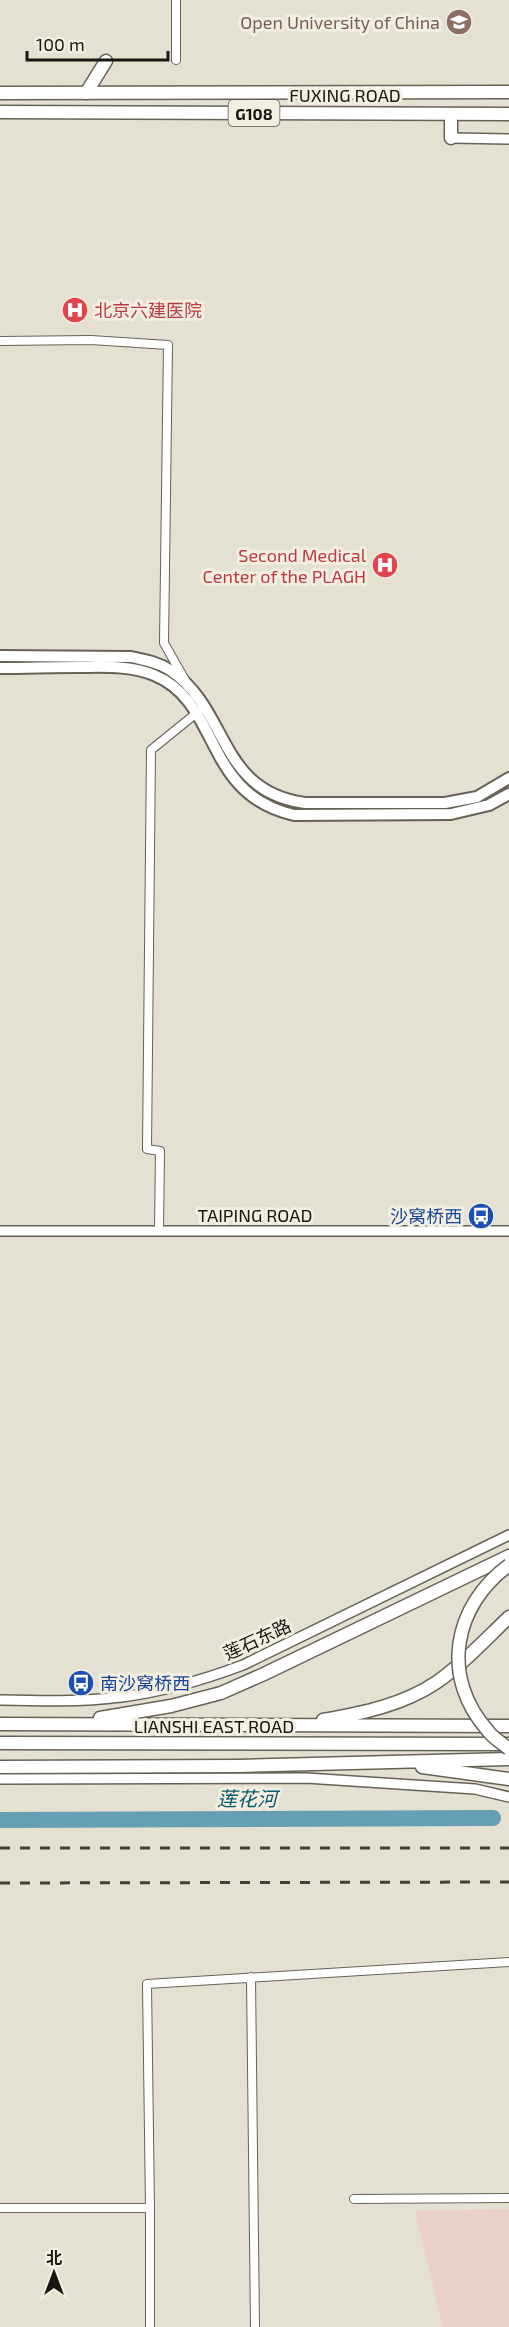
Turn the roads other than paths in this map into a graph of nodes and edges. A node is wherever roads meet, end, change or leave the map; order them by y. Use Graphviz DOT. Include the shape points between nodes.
graph roads {
  1 [pos="176,0"];
  2 [pos="176,60"];
  3 [pos="106,61"];
  4 [pos="509,92"];
  5 [pos="0,93"];
  6 [pos="86,93"];
  7 [pos="0,112"];
  8 [pos="451,114"];
  9 [pos="509,114"];
  10 [pos="451,138"];
  11 [pos="509,139"];
  12 [pos="0,341"];
  13 [pos="0,656"];
  14 [pos="0,668"];
  15 [pos="189,686"];
  16 [pos="200,710"];
  17 [pos="509,778"];
  18 [pos="509,794"];
  19 [pos="0,1231"];
  20 [pos="159,1231"];
  21 [pos="509,1231"];
  22 [pos="509,1535"];
  23 [pos="509,1556"];
  24 [pos="509,1565"];
  25 [pos="509,1617"];
  26 [pos="0,1700"];
  27 [pos="0,1724"];
  28 [pos="67,1724"];
  29 [pos="296,1725"];
  30 [pos="509,1726"];
  31 [pos="0,1743"];
  32 [pos="509,1747"];
  33 [pos="509,1759"];
  34 [pos="379,1762"];
  35 [pos="0,1767"];
  36 [pos="0,1779"];
  37 [pos="509,1779"];
  38 [pos="509,1797"];
  39 [pos="509,1962"];
  40 [pos="251,1977"];
  41 [pos="509,2198"];
  42 [pos="354,2199"];
  43 [pos="0,2208"];
  44 [pos="150,2208"];
  45 [pos="150,2327"];
  46 [pos="255,2327"];
  1 -- 2 [label="street"];
  3 -- 6 [label="main road"];
  4 -- 6 [label="main road, FUXING ROAD / G108"];
  5 -- 6 [label="main road, FUXING ROAD / G108"];
  7 -- 8 [label="main road, FUXING ROAD / G108"];
  8 -- 9 [label="main road, FUXING ROAD / G108"];
  8 -- 10 [label="main road"];
  10 -- 11 [label="street"];
  12 -- 15 [label="street" via="91,340 168,345 164,643"];
  13 -- 15 [label="main road" via="131,657 168,669"];
  14 -- 16 [label="main road" via="136,669 163,679"];
  15 -- 16 [label="main road"];
  16 -- 17 [label="main road" via="249,778 267,792 288,800 445,803 477,797"];
  16 -- 18 [label="main road" via="234,781 256,801 281,812 451,814 489,805"];
  16 -- 20 [label="street" via="151,750 147,1149 159,1151"];
  19 -- 20 [label="street, TAIPING ROAD"];
  20 -- 21 [label="street, TAIPING ROAD"];
  22 -- 26 [label="street, 莲石东路" via="211,1677 121,1697"];
  23 -- 28 [label="main road" via="221,1693"];
  24 -- 32 [label="main road, bridge" via="478,1594 464,1619 458,1660 467,1698 477,1716 488,1732"];
  25 -- 29 [label="main road" via="444,1676 406,1698 360,1713"];
  27 -- 28 [label="main road, LIANSHI EAST ROAD"];
  28 -- 29 [label="main road, LIANSHI EAST ROAD"];
  29 -- 30 [label="main road, LIANSHI EAST ROAD"];
  31 -- 32 [label="main road, LIANSHI EAST ROAD"];
  33 -- 34 [label="main road"];
  34 -- 35 [label="main road"];
  34 -- 37 [label="main road"];
  36 -- 38 [label="street" via="306,1778 475,1790"];
  39 -- 40 [label="street"];
  40 -- 44 [label="street" via="147,1984"];
  40 -- 46 [label="street"];
  41 -- 42 [label="street"];
  43 -- 44 [label="street"];
  44 -- 45 [label="street"];
}
